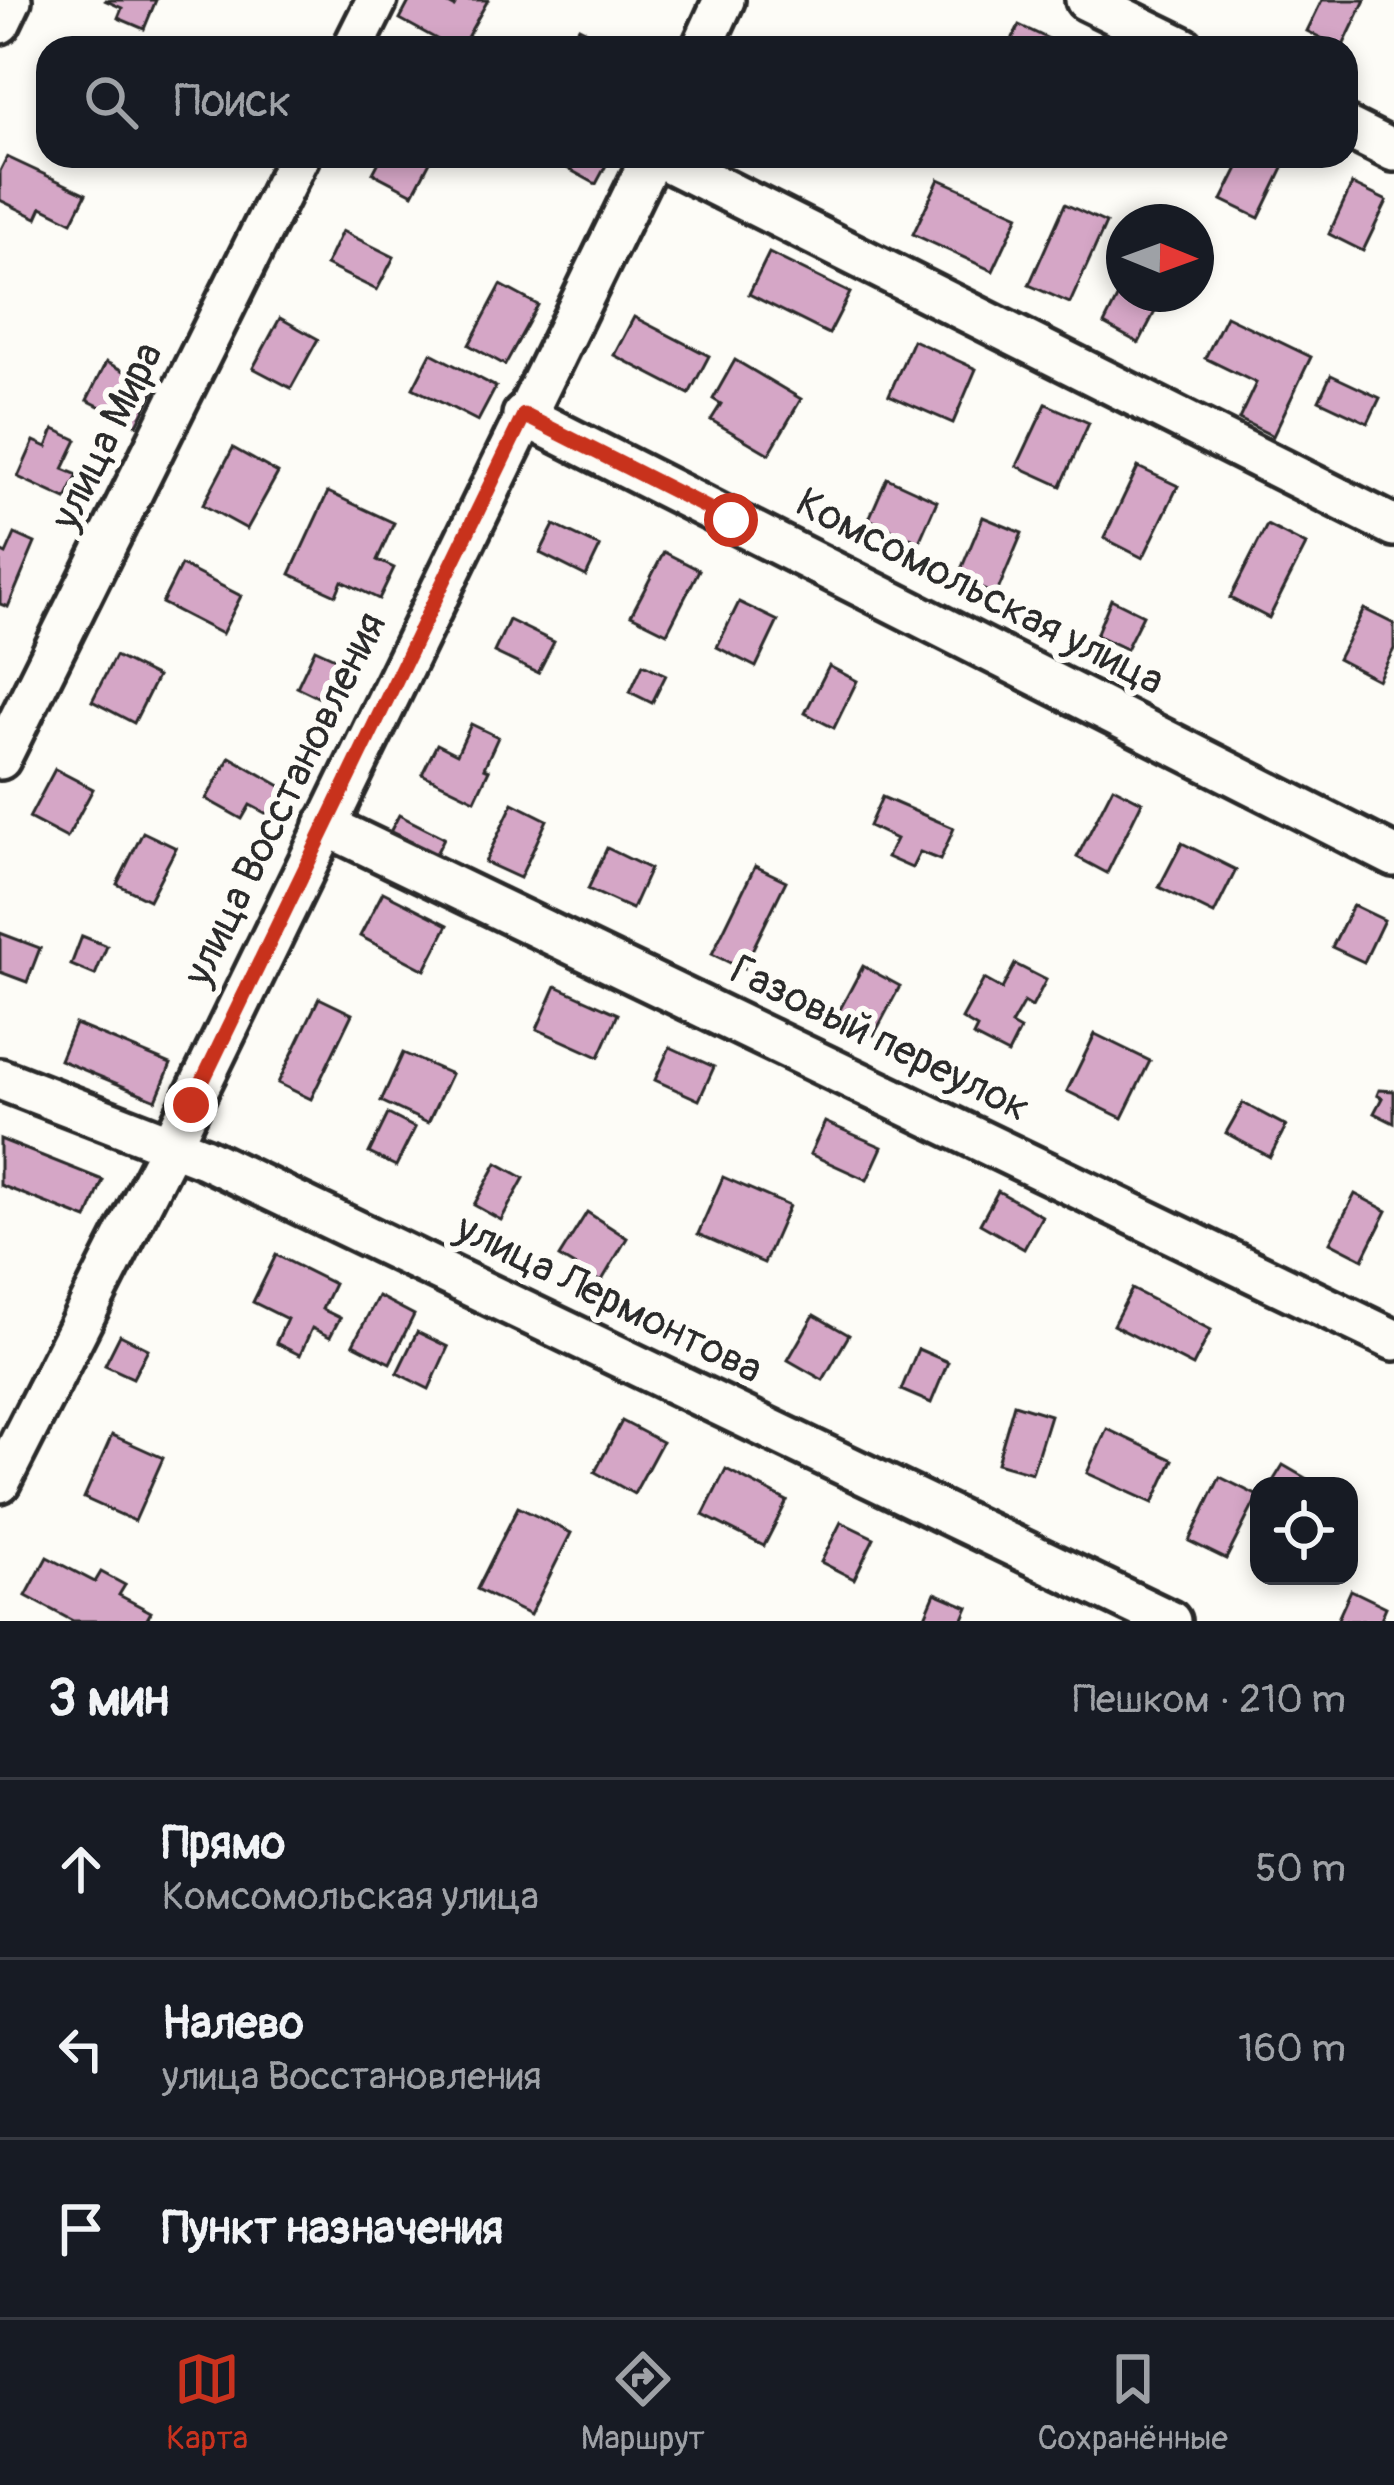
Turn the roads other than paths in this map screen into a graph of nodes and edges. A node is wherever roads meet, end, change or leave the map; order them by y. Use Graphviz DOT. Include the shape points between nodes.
graph roads {
  1 [pos="11,0"];
  2 [pos="376,0"];
  3 [pos="724,0"];
  4 [pos="1086,0"];
  5 [pos="0,23"];
  6 [pos="359,36"];
  7 [pos="708,36"];
  8 [pos="1160,36"];
  9 [pos="1358,133"];
  10 [pos="1394,151"];
  11 [pos="293,168"];
  12 [pos="649,168"];
  13 [pos="679,168"];
  14 [pos="524,415"];
  15 [pos="1394,526"];
  16 [pos="0,759"];
  17 [pos="325,825"];
  18 [pos="1394,856"];
  19 [pos="0,1079"];
  20 [pos="172,1145"];
  21 [pos="1394,1340"];
  22 [pos="0,1482"];
  23 [pos="1170,1621"];
  1 -- 5 [label="street"];
  2 -- 6 [label="street"];
  3 -- 7 [label="street"];
  4 -- 8 [label="street"];
  9 -- 10 [label="street"];
  11 -- 16 [label="street, улица Мира"];
  12 -- 14 [label="street, улица Восстановления"];
  13 -- 15 [label="street"];
  14 -- 17 [label="street, улица Восстановления"];
  14 -- 18 [label="street, Комсомольская улица"];
  17 -- 20 [label="street, улица Восстановления"];
  17 -- 21 [label="street, Газовый переулок"];
  19 -- 20 [label="street, улица Лермонтова"];
  20 -- 22 [label="street, улица Восстановления"];
  20 -- 23 [label="street, улица Лермонтова"];
}
